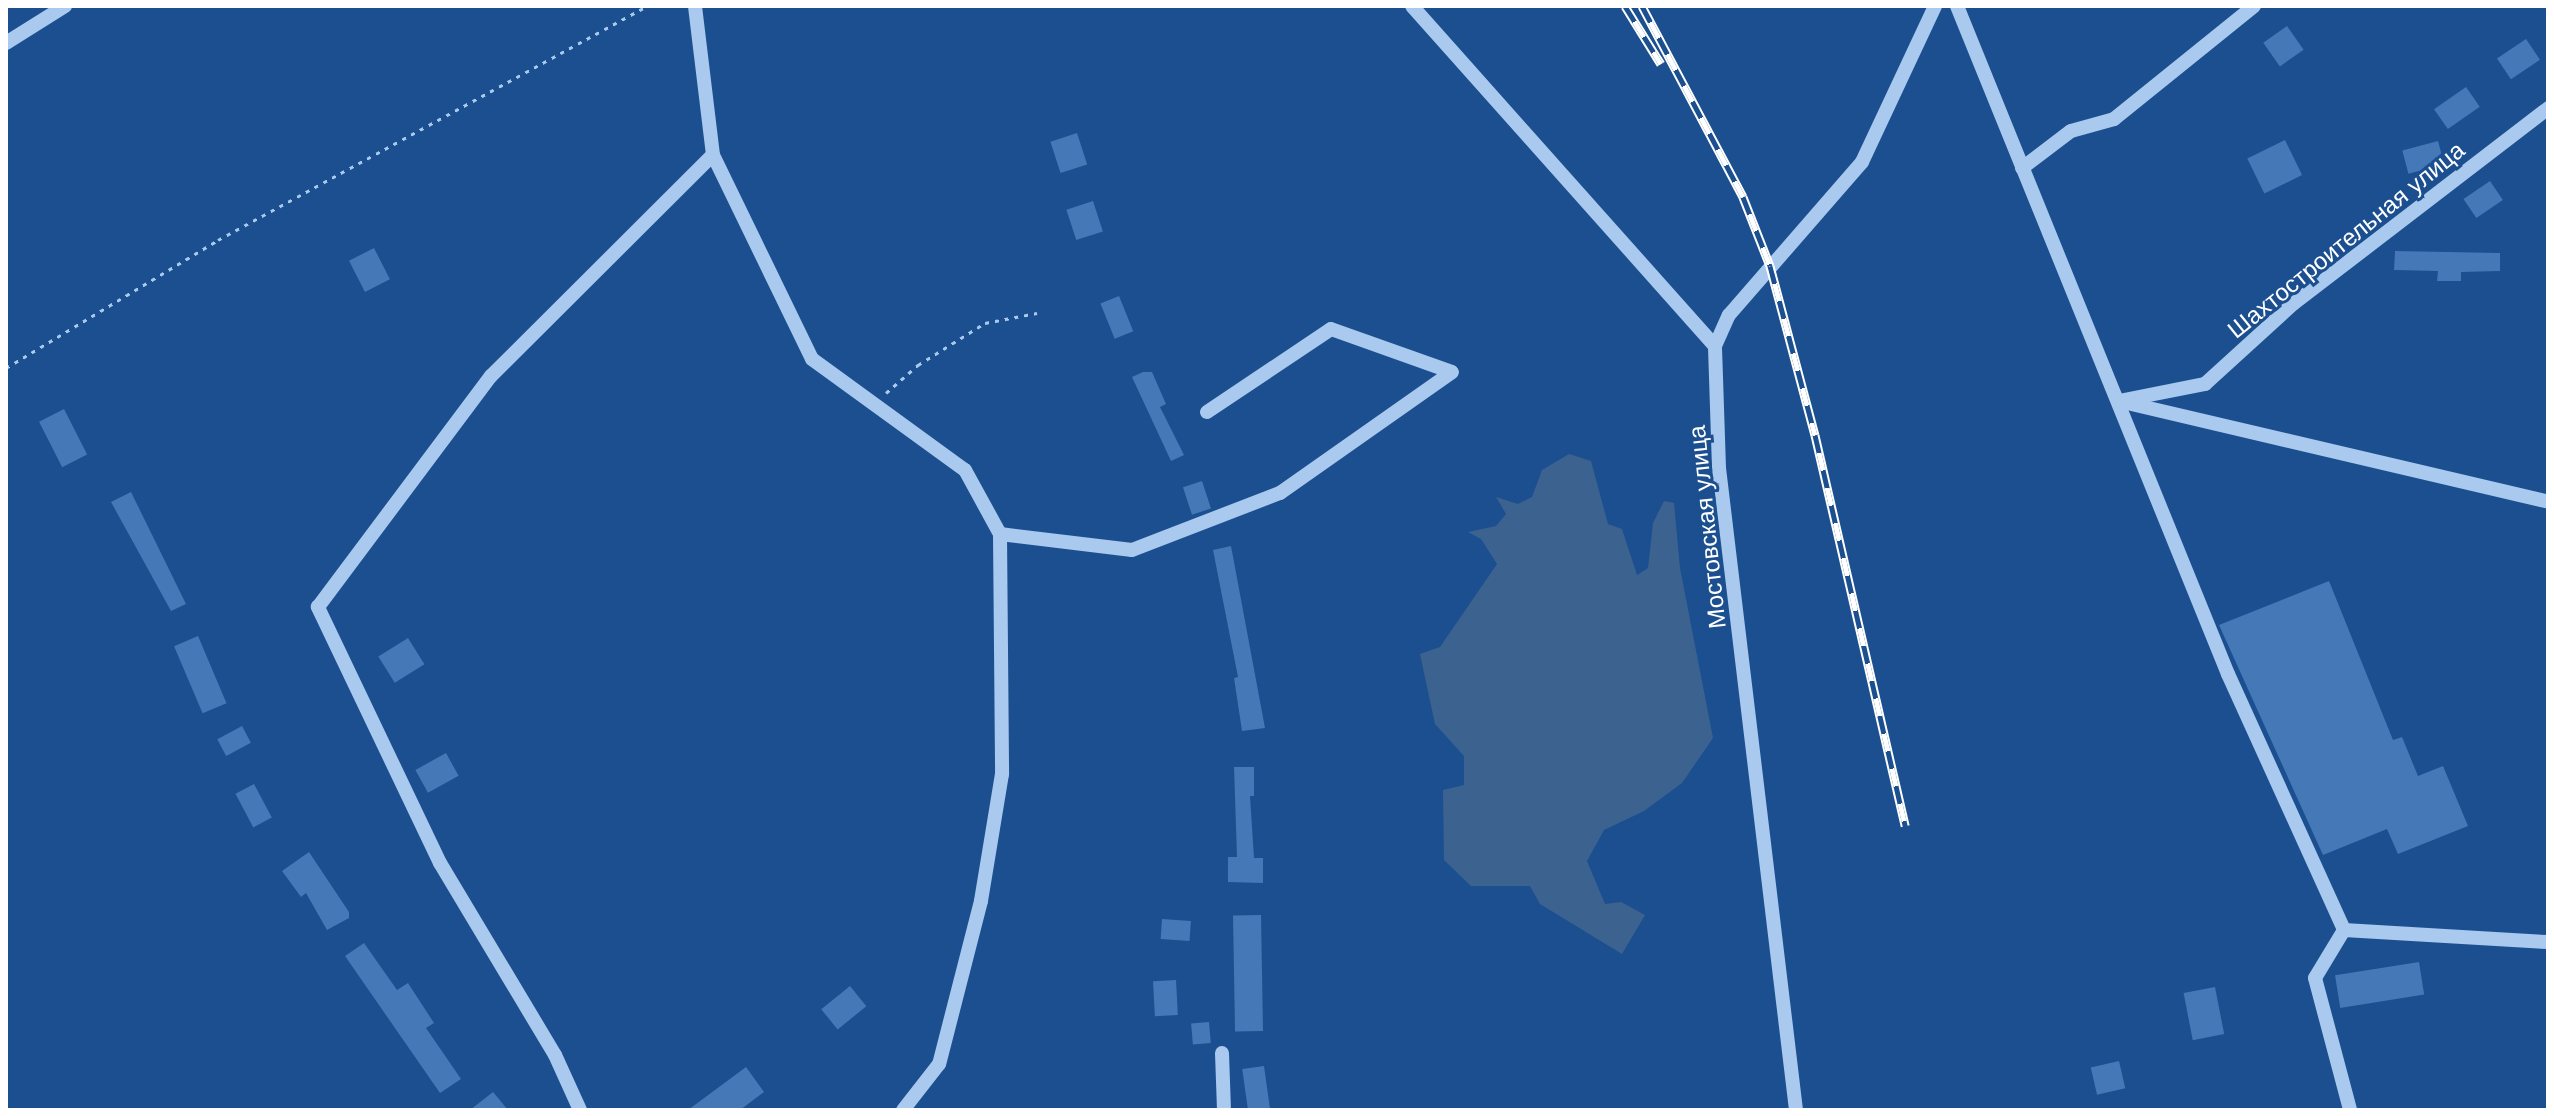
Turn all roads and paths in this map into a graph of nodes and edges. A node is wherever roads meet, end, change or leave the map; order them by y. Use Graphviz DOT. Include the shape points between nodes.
graph roads {
  1 [pos="65,6"];
  2 [pos="647,6"];
  3 [pos="695,6"];
  4 [pos="1412,6"];
  5 [pos="1935,6"];
  6 [pos="1957,6"];
  7 [pos="2254,6"];
  8 [pos="6,43"];
  9 [pos="2548,108"];
  10 [pos="713,155"];
  11 [pos="2022,168"];
  12 [pos="1037,313"];
  13 [pos="1715,346"];
  14 [pos="6,368"];
  15 [pos="2119,401"];
  16 [pos="874,404"];
  17 [pos="1207,412"];
  18 [pos="2548,502"];
  19 [pos="1000,534"];
  20 [pos="2344,930"];
  21 [pos="2548,942"];
  22 [pos="1222,1053"];
  23 [pos="580,1110"];
  24 [pos="903,1110"];
  25 [pos="1224,1110"];
  26 [pos="1796,1110"];
  27 [pos="2350,1110"];
  1 -- 8 [label="street"];
  2 -- 14 [label="path" via="232,233"];
  3 -- 10 [label="street"];
  4 -- 13 [label="street"];
  5 -- 13 [label="street, Мостовская улица" via="1862,162 1729,315"];
  6 -- 11 [label="street"];
  7 -- 11 [label="street" via="2114,119 2071,131"];
  9 -- 15 [label="street, Шахтостроительная улица" via="2293,304 2205,384"];
  10 -- 16 [label="street" via="812,359"];
  10 -- 23 [label="street" via="491,376 318,607 440,863 555,1055"];
  11 -- 15 [label="street"];
  12 -- 16 [label="path" via="985,323 918,365"];
  13 -- 26 [label="street, Мостовская улица" via="1719,468"];
  15 -- 18 [label="street"];
  15 -- 20 [label="street" via="2228,674"];
  16 -- 19 [label="street" via="965,470"];
  17 -- 19 [label="street" via="1331,329 1452,372 1280,493 1132,550"];
  19 -- 24 [label="street" via="998,802 981,901 939,1064"];
  20 -- 21 [label="street"];
  20 -- 27 [label="street" via="2315,978"];
  22 -- 25 [label="street"];
}
